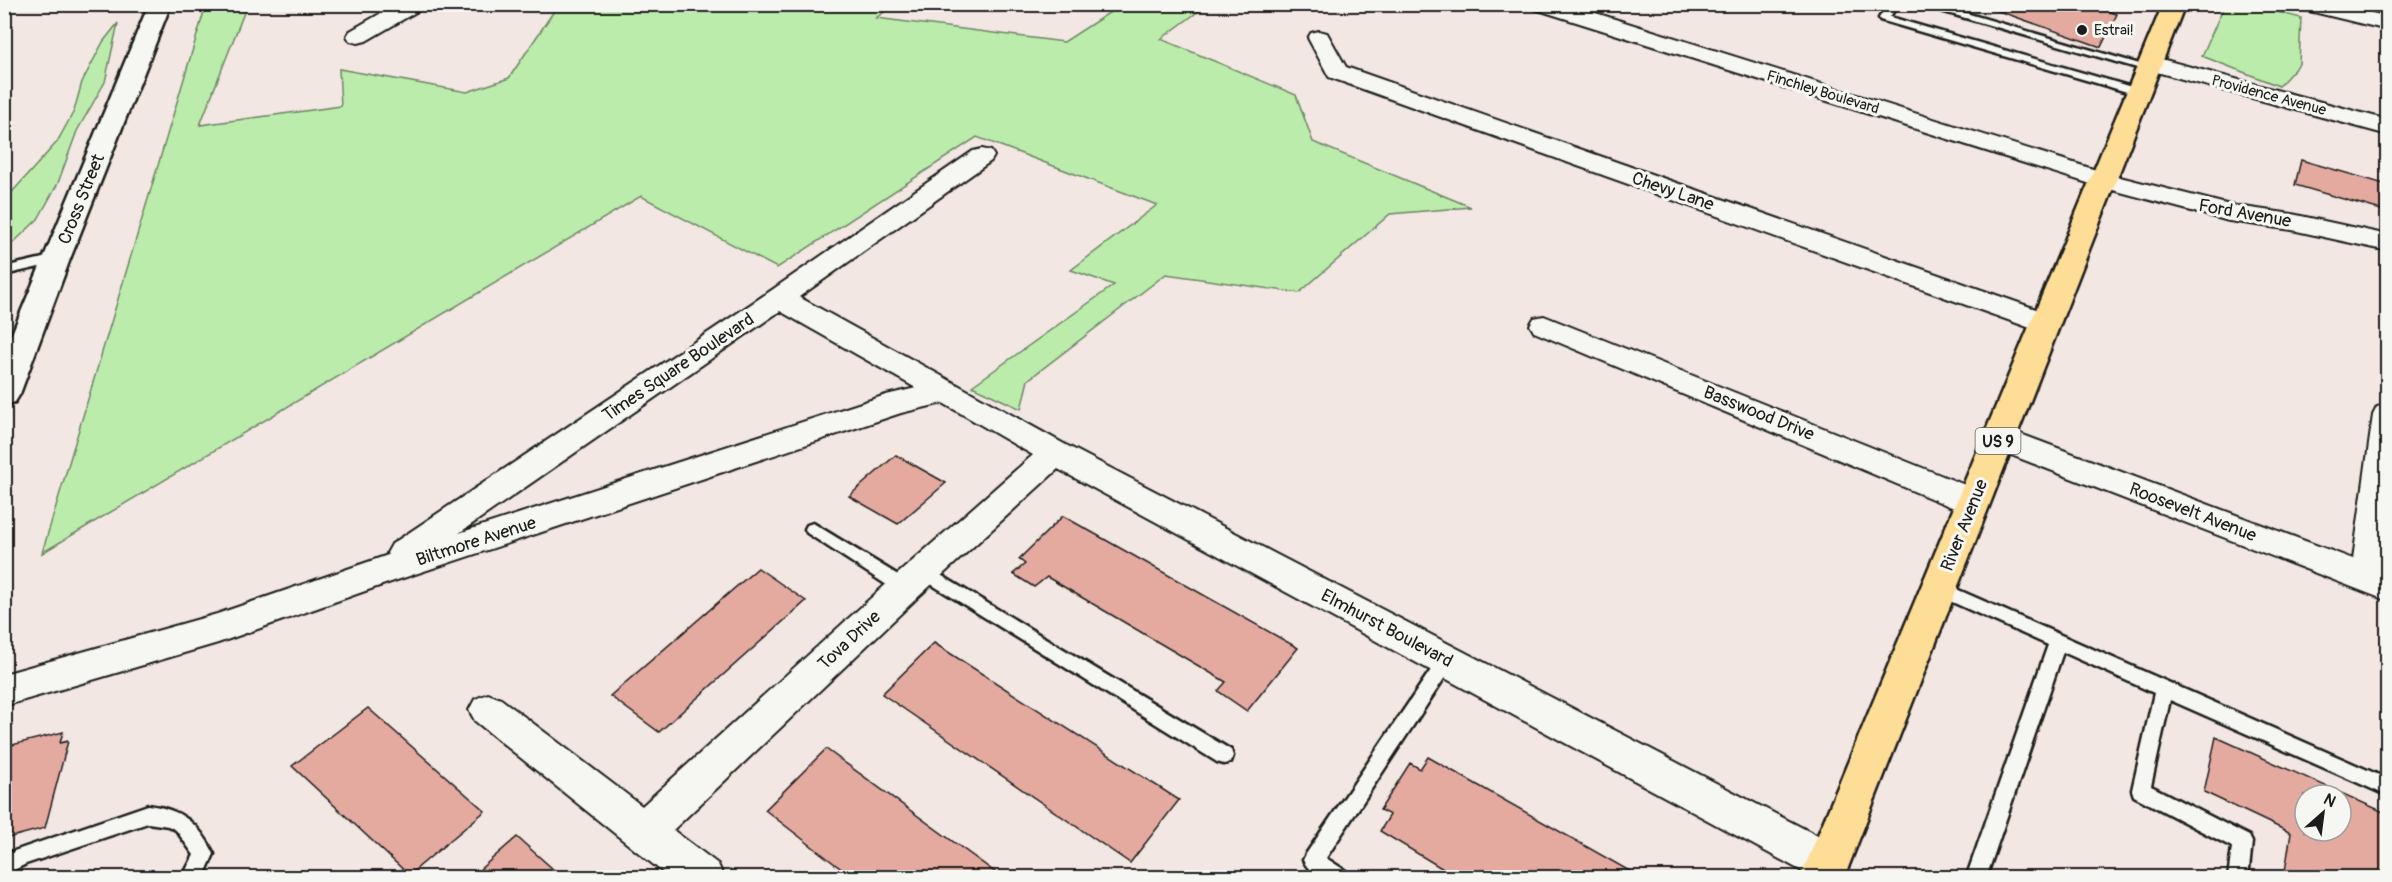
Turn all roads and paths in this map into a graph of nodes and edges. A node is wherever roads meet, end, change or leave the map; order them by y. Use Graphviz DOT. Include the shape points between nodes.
graph roads {
  1 [pos="160,4"];
  2 [pos="412,4"];
  3 [pos="1544,4"];
  4 [pos="1893,4"];
  5 [pos="1922,4"];
  6 [pos="2174,4"];
  7 [pos="2309,4"];
  8 [pos="2388,24"];
  9 [pos="358,36"];
  10 [pos="1319,38"];
  11 [pos="2146,74"];
  12 [pos="2388,128"];
  13 [pos="982,156"];
  14 [pos="2103,180"];
  15 [pos="2388,243"];
  16 [pos="56,259"];
  17 [pos="4,271"];
  18 [pos="779,298"];
  19 [pos="2046,323"];
  20 [pos="1544,325"];
  21 [pos="947,392"];
  22 [pos="4,394"];
  23 [pos="2388,415"];
  24 [pos="1999,438"];
  25 [pos="1055,453"];
  26 [pos="1973,502"];
  27 [pos="813,529"];
  28 [pos="373,574"];
  29 [pos="914,580"];
  30 [pos="2378,583"];
  31 [pos="1938,588"];
  32 [pos="2058,642"];
  33 [pos="1447,660"];
  34 [pos="2164,689"];
  35 [pos="4,690"];
  36 [pos="488,710"];
  37 [pos="1224,756"];
  38 [pos="2388,788"];
  39 [pos="645,830"];
  40 [pos="4,866"];
  41 [pos="1825,870"];
  42 [pos="192,878"];
  43 [pos="704,878"];
  44 [pos="1339,878"];
  45 [pos="1976,878"];
  46 [pos="2238,878"];
  1 -- 16 [label="main road, Cross Street"];
  2 -- 9 [label="street"];
  3 -- 14 [label="street, Finchley Boulevard"];
  4 -- 11 [label="lane" via="1884,18"];
  5 -- 11 [label="lane"];
  6 -- 11 [label="highway, River Avenue / US 9"];
  7 -- 8 [label="street"];
  10 -- 19 [label="street, Chevy Lane" via="1337,72"];
  11 -- 12 [label="street, Providence Avenue"];
  11 -- 14 [label="highway, River Avenue / US 9"];
  13 -- 18 [label="street, Times Square Boulevard"];
  14 -- 15 [label="street, Ford Avenue" via="2229,213"];
  14 -- 19 [label="highway, River Avenue / US 9"];
  16 -- 17 [label="lane"];
  16 -- 22 [label="main road, Cross Street"];
  18 -- 21 [label="street, Elmhurst Boulevard"];
  18 -- 28 [label="street, Times Square Boulevard"];
  19 -- 24 [label="highway, River Avenue / US 9"];
  20 -- 26 [label="street, Basswood Drive"];
  21 -- 25 [label="street, Elmhurst Boulevard"];
  21 -- 28 [label="street, Biltmore Avenue" via="897,403"];
  23 -- 30 [label="street"];
  24 -- 26 [label="highway, River Avenue / US 9"];
  24 -- 30 [label="street, Roosevelt Avenue"];
  25 -- 29 [label="street, Tova Drive"];
  25 -- 33 [label="street, Elmhurst Boulevard"];
  26 -- 31 [label="highway, River Avenue / US 9"];
  27 -- 29 [label="lane"];
  28 -- 35 [label="street, Biltmore Avenue" via="218,628"];
  29 -- 37 [label="lane"];
  29 -- 39 [label="street, Tova Drive"];
  31 -- 32 [label="lane"];
  31 -- 41 [label="highway, River Avenue / US 9"];
  32 -- 34 [label="lane"];
  32 -- 45 [label="lane"];
  33 -- 41 [label="street, Elmhurst Boulevard"];
  33 -- 44 [label="lane" via="1313,860"];
  34 -- 38 [label="lane"];
  34 -- 46 [label="lane" via="2141,790 2242,842"];
  36 -- 39 [label="street"];
  39 -- 43 [label="street"];
  40 -- 42 [label="lane" via="148,814 164,815 187,826 204,854"];
}
